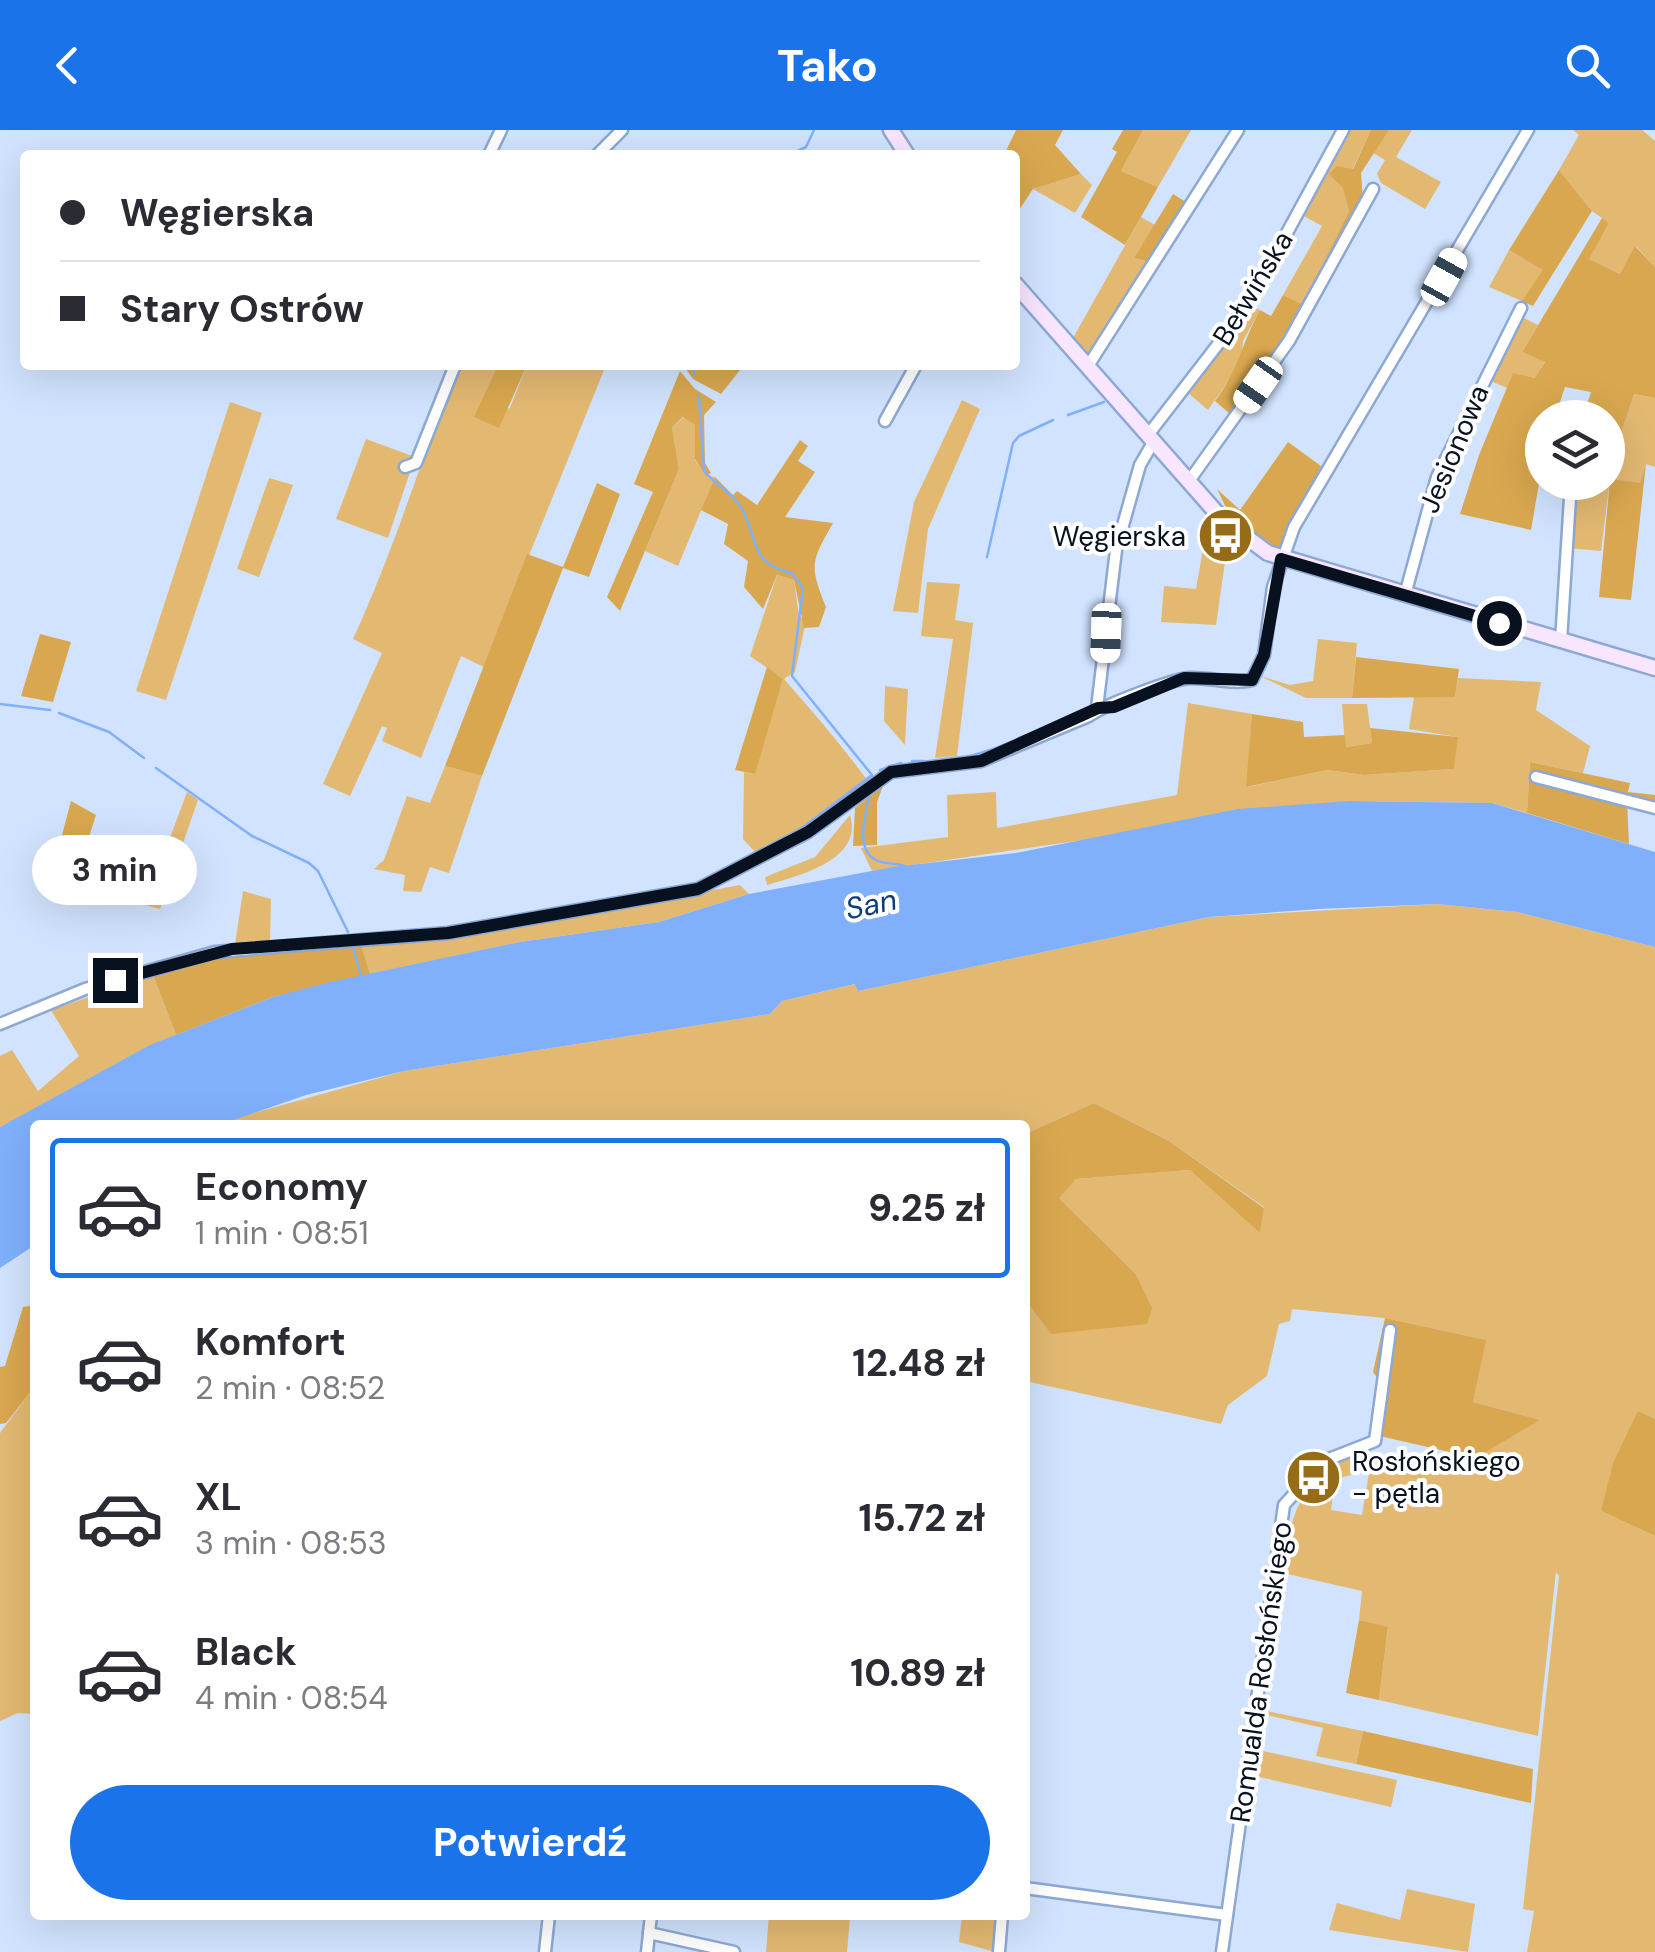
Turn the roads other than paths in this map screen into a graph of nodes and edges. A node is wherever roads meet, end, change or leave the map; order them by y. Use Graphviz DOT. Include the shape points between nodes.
graph roads {
  1 [pos="622,130"];
  2 [pos="1238,130"];
  3 [pos="1342,130"];
  4 [pos="1528,130"];
  5 [pos="602,150"];
  6 [pos="1373,189"];
  7 [pos="1020,290"];
  8 [pos="1521,308"];
  9 [pos="1088,366"];
  10 [pos="453,370"];
  11 [pos="913,370"];
  12 [pos="885,421"];
  13 [pos="1151,438"];
  14 [pos="406,467"];
  15 [pos="1189,482"];
  16 [pos="1570,500"];
  17 [pos="1281,559"];
  18 [pos="1404,596"];
  19 [pos="1561,641"];
  20 [pos="1655,668"];
  21 [pos="1098,708"];
  22 [pos="1536,777"];
  23 [pos="1655,808"];
  24 [pos="0,1024"];
  25 [pos="1390,1330"];
  26 [pos="1030,1889"];
  27 [pos="1227,1915"];
  28 [pos="547,1920"];
  29 [pos="650,1920"];
  30 [pos="1002,1920"];
  31 [pos="649,1933"];
  32 [pos="544,1952"];
  33 [pos="647,1952"];
  34 [pos="734,1952"];
  35 [pos="999,1952"];
  36 [pos="1222,1952"];
  1 -- 5 [label="street"];
  2 -- 9 [label="street"];
  3 -- 13 [label="street, Bełwińska" via="1246,308"];
  4 -- 17 [label="street" via="1324,472"];
  6 -- 15 [label="street" via="1289,340"];
  7 -- 9 [label="main road"];
  8 -- 18 [label="street, Jesionowa" via="1437,477"];
  9 -- 13 [label="main road"];
  10 -- 14 [label="street" via="416,463"];
  11 -- 12 [label="street"];
  13 -- 15 [label="main road"];
  13 -- 21 [label="street, Bełwińska" via="1116,550"];
  15 -- 17 [label="main road" via="1236,532"];
  16 -- 19 [label="street"];
  17 -- 18 [label="main road"];
  17 -- 21 [label="street" via="1256,676 1237,682 1184,678"];
  18 -- 19 [label="main road"];
  19 -- 20 [label="main road"];
  21 -- 24 [label="street" via="981,761 891,772 808,832 708,886 448,933 214,952 85,990"];
  22 -- 23 [label="street"];
  25 -- 27 [label="street, Romualda Rosłońskiego" via="1375,1442 1324,1461 1284,1504"];
  26 -- 27 [label="street"];
  27 -- 36 [label="street, Romualda Rosłońskiego"];
  28 -- 32 [label="street"];
  29 -- 31 [label="street"];
  30 -- 35 [label="street"];
  31 -- 33 [label="street"];
  31 -- 34 [label="street"];
}
